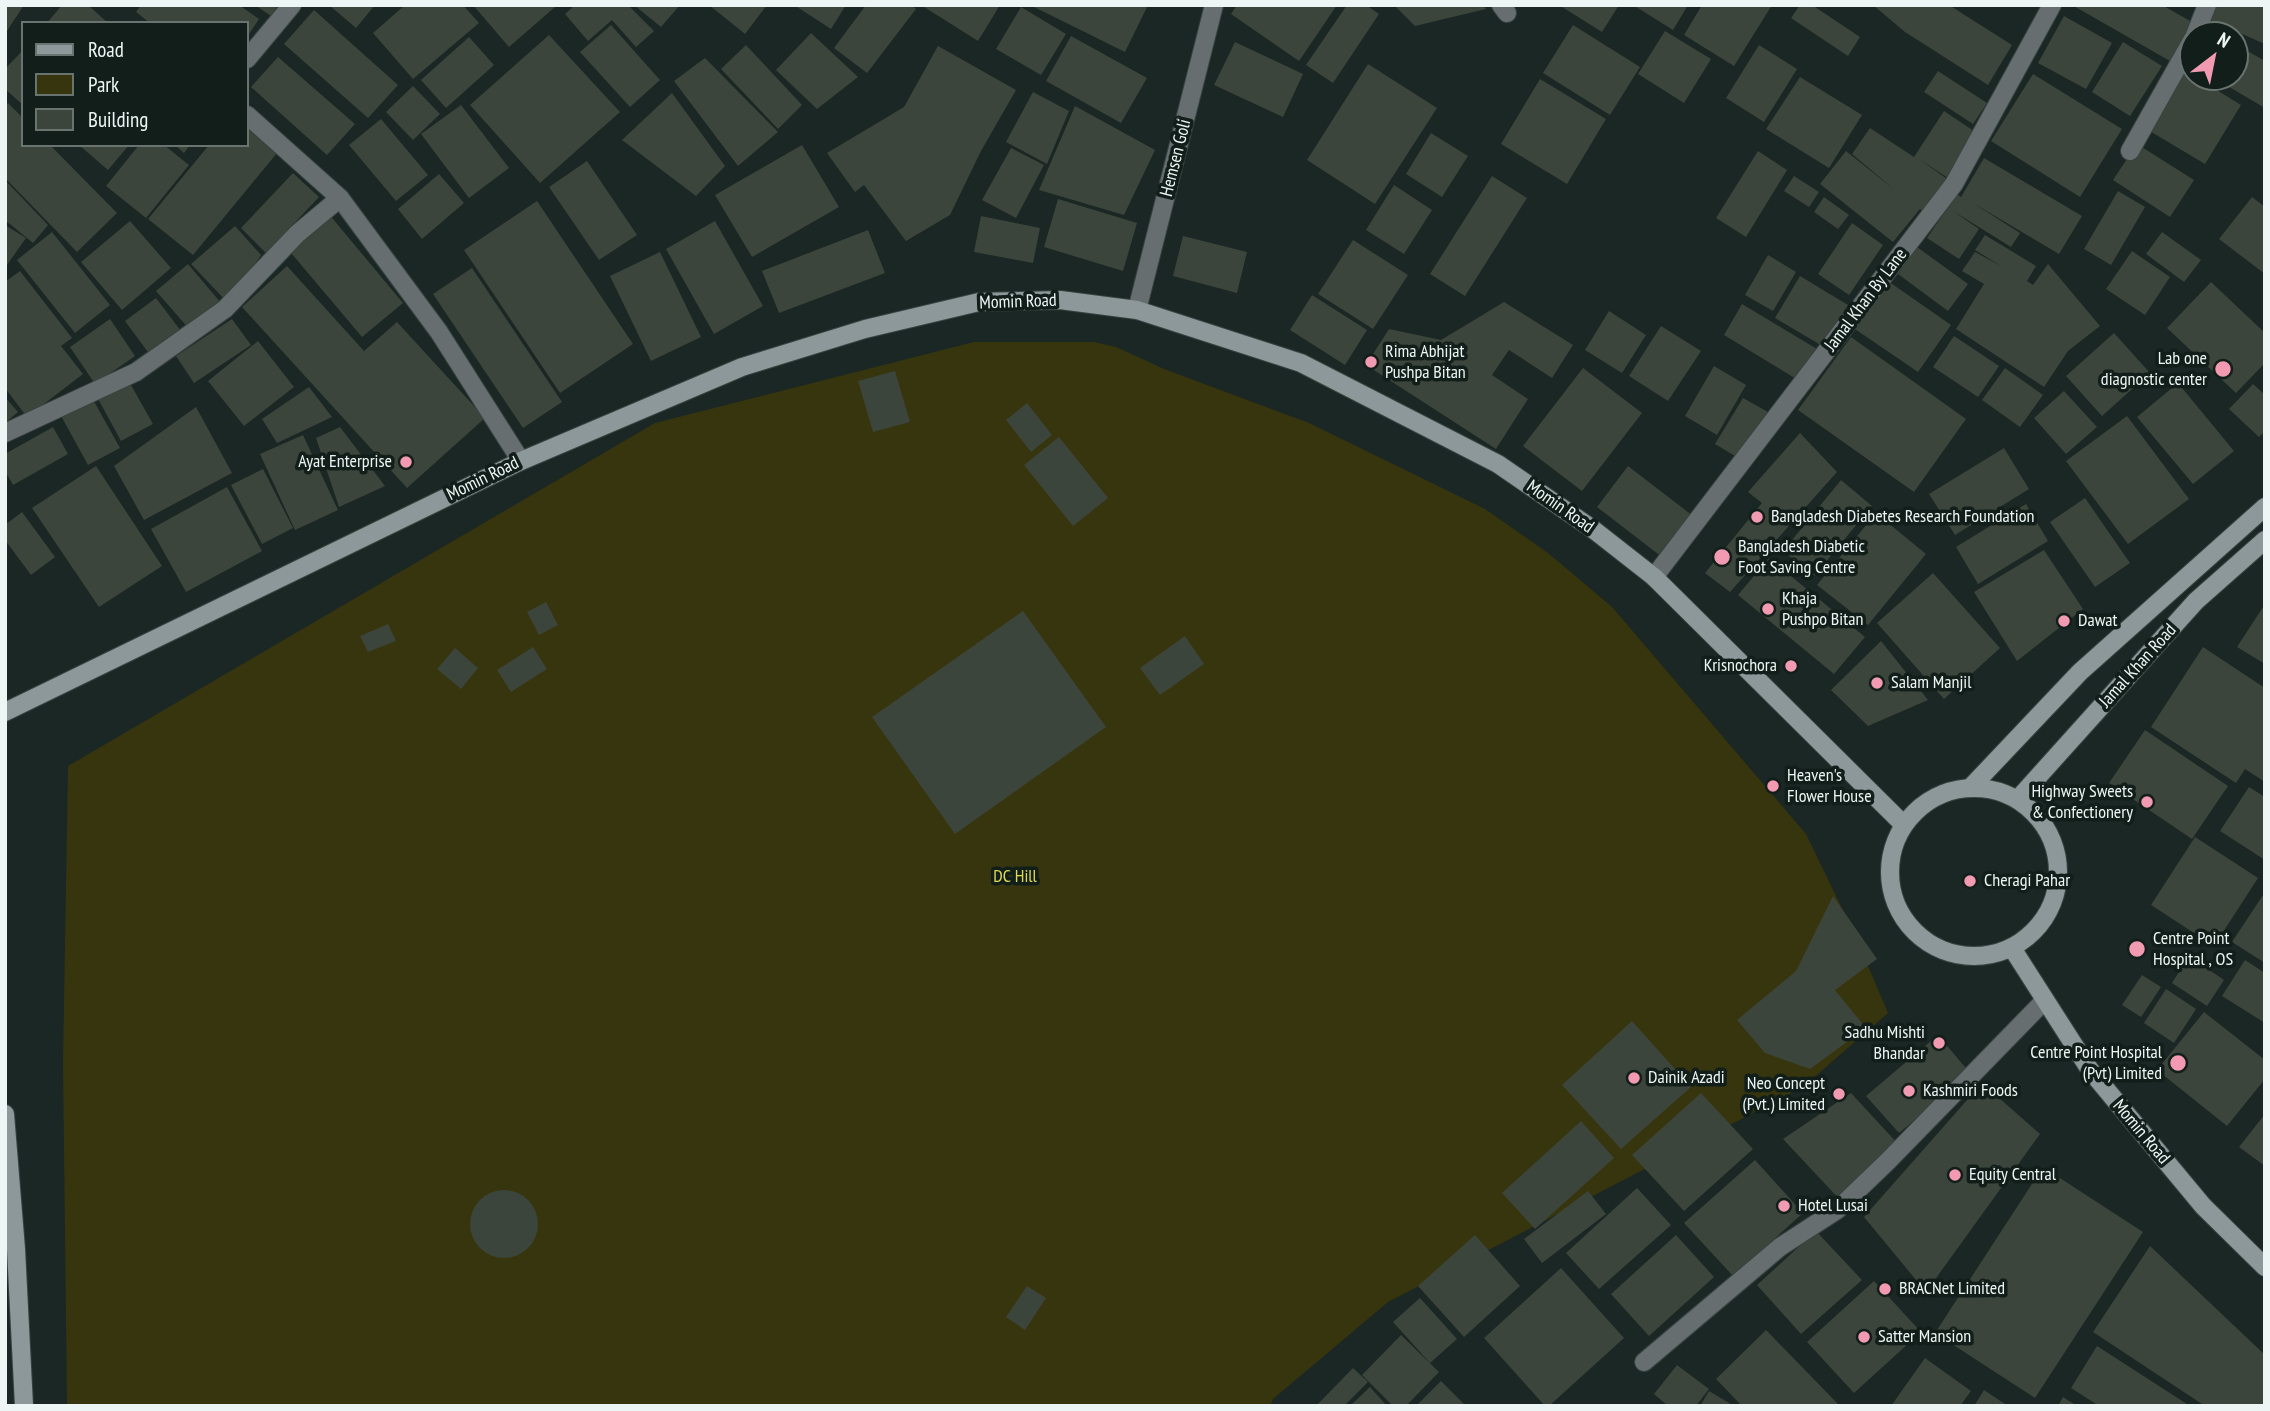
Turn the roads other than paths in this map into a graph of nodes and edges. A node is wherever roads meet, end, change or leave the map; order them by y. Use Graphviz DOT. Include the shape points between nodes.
graph roads {
  1 [pos="292,5"];
  2 [pos="1214,5"];
  3 [pos="2052,5"];
  4 [pos="248,57"];
  5 [pos="2179,64"];
  6 [pos="248,116"];
  7 [pos="2130,151"];
  8 [pos="340,198"];
  9 [pos="1137,310"];
  10 [pos="5,433"];
  11 [pos="521,461"];
  12 [pos="2265,507"];
  13 [pos="2265,540"];
  14 [pos="1654,577"];
  15 [pos="5,712"];
  16 [pos="1972,786"];
  17 [pos="2018,799"];
  18 [pos="1903,824"];
  19 [pos="2012,948"];
  20 [pos="2045,1000"];
  21 [pos="5,1114"];
  22 [pos="2265,1267"];
  23 [pos="1644,1362"];
  24 [pos="24,1406"];
  1 -- 4 [label="street"];
  2 -- 9 [label="street, Hemsen Goli"];
  3 -- 14 [label="street, Jamal Khan By Lane" via="1954,184"];
  5 -- 7 [label="street"];
  6 -- 8 [label="street"];
  8 -- 10 [label="street" via="297,234 225,309 136,372"];
  8 -- 11 [label="street" via="439,331"];
  9 -- 11 [label="main road, Momin Road" via="1060,300 979,302 865,329 742,367"];
  9 -- 14 [label="main road, Momin Road" via="1301,363 1401,413 1498,464"];
  11 -- 15 [label="main road, Momin Road"];
  12 -- 16 [label="main road" via="2080,672"];
  13 -- 17 [label="main road, Jamal Khan Road" via="2196,601"];
  14 -- 18 [label="main road, Momin Road"];
  16 -- 17 [label="main road"];
  16 -- 18 [label="main road" via="1922,804"];
  17 -- 19 [label="main road" via="2049,831 2059,875 2046,918"];
  18 -- 19 [label="main road" via="1889,866 1898,909 1910,928 1947,952 1969,956"];
  19 -- 20 [label="main road, Momin Road"];
  20 -- 22 [label="main road, Momin Road" via="2090,1070 2203,1206"];
  20 -- 23 [label="street" via="1837,1210 1780,1247"];
  21 -- 24 [label="main road"];
}
